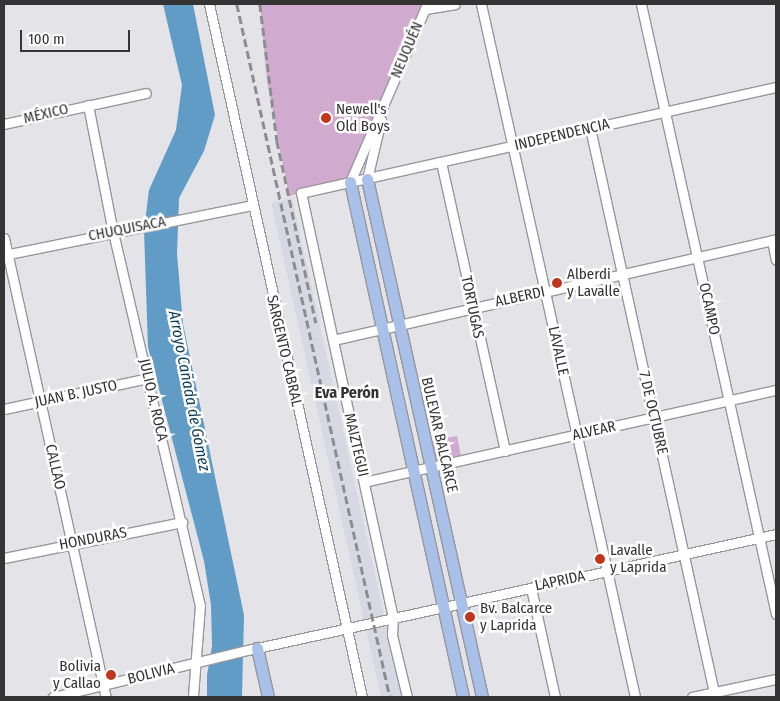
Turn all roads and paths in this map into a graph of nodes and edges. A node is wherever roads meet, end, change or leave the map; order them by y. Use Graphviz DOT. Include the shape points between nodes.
graph roads {
  1 [pos="209,4"];
  2 [pos="455,4"];
  3 [pos="481,4"];
  4 [pos="641,4"];
  5 [pos="426,6"];
  6 [pos="776,87"];
  7 [pos="146,93"];
  8 [pos="387,96"];
  9 [pos="88,105"];
  10 [pos="665,112"];
  11 [pos="4,124"];
  12 [pos="590,128"];
  13 [pos="512,146"];
  14 [pos="441,162"];
  15 [pos="367,179"];
  16 [pos="349,182"];
  17 [pos="301,193"];
  18 [pos="251,204"];
  19 [pos="113,232"];
  20 [pos="4,238"];
  21 [pos="774,240"];
  22 [pos="6,255"];
  23 [pos="698,257"];
  24 [pos="776,260"];
  25 [pos="622,274"];
  26 [pos="545,292"];
  27 [pos="472,308"];
  28 [pos="400,325"];
  29 [pos="381,329"];
  30 [pos="333,340"];
  31 [pos="148,378"];
  32 [pos="776,390"];
  33 [pos="729,401"];
  34 [pos="40,402"];
  35 [pos="4,410"];
  36 [pos="654,418"];
  37 [pos="576,435"];
  38 [pos="505,451"];
  39 [pos="431,467"];
  40 [pos="412,471"];
  41 [pos="364,482"];
  42 [pos="182,522"];
  43 [pos="776,534"];
  44 [pos="760,537"];
  45 [pos="72,543"];
  46 [pos="685,554"];
  47 [pos="4,558"];
  48 [pos="608,571"];
  49 [pos="531,588"];
  50 [pos="462,603"];
  51 [pos="443,607"];
  52 [pos="776,614"];
  53 [pos="395,618"];
  54 [pos="347,628"];
  55 [pos="253,649"];
  56 [pos="196,663"];
  57 [pos="776,679"];
  58 [pos="104,686"];
  59 [pos="715,695"];
  60 [pos="53,697"];
  61 [pos="106,697"];
  62 [pos="193,697"];
  63 [pos="268,697"];
  64 [pos="362,697"];
  65 [pos="407,697"];
  66 [pos="463,697"];
  67 [pos="482,697"];
  68 [pos="555,697"];
  69 [pos="635,697"];
  70 [pos="692,697"];
  1 -- 18 [label="street, SARGENTO CABRAL"];
  2 -- 5 [label="street"];
  3 -- 13 [label="street, LAVALLE"];
  4 -- 10 [label="street, OCAMPO"];
  5 -- 8 [label="street, NEUQUÉN"];
  6 -- 10 [label="street, INDEPENDENCIA"];
  7 -- 9 [label="street, MÉXICO"];
  8 -- 15 [label="street, NEUQUÉN"];
  8 -- 16 [label="street, NEUQUÉN"];
  9 -- 11 [label="street, MÉXICO"];
  9 -- 19 [label="street, JULIO A. ROCA"];
  10 -- 12 [label="street, INDEPENDENCIA"];
  10 -- 23 [label="street, OCAMPO"];
  12 -- 13 [label="street, INDEPENDENCIA"];
  12 -- 25 [label="street, 7 DE OCTUBRE"];
  13 -- 14 [label="street, INDEPENDENCIA"];
  13 -- 26 [label="street, LAVALLE"];
  14 -- 15 [label="street, INDEPENDENCIA"];
  14 -- 27 [label="street, TORTUGAS"];
  15 -- 16 [label="street, INDEPENDENCIA"];
  15 -- 28 [label="main road, BULEVAR BALCARCE"];
  16 -- 17 [label="street, INDEPENDENCIA"];
  16 -- 29 [label="main road"];
  17 -- 30 [label="street, MAIZTEGUI"];
  18 -- 19 [label="street, CHUQUISACA"];
  18 -- 54 [label="street, SARGENTO CABRAL"];
  19 -- 22 [label="street, CHUQUISACA"];
  19 -- 31 [label="street, JULIO A. ROCA"];
  20 -- 22 [label="street, CALLAO"];
  21 -- 23 [label="street, ALBERDI"];
  21 -- 24 [label="street"];
  22 -- 34 [label="street, CALLAO"];
  23 -- 25 [label="street, ALBERDI"];
  23 -- 33 [label="street, OCAMPO"];
  25 -- 26 [label="street, ALBERDI"];
  25 -- 36 [label="street, 7 DE OCTUBRE"];
  26 -- 27 [label="street, ALBERDI"];
  26 -- 37 [label="street, LAVALLE"];
  27 -- 28 [label="street, ALBERDI"];
  27 -- 38 [label="street, TORTUGAS"];
  28 -- 29 [label="street, ALBERDI"];
  28 -- 39 [label="main road, BULEVAR BALCARCE"];
  29 -- 30 [label="street, ALBERDI"];
  29 -- 40 [label="main road"];
  30 -- 41 [label="street, MAIZTEGUI"];
  31 -- 34 [label="street, JUAN B. JUSTO"];
  31 -- 42 [label="street, JULIO A. ROCA"];
  32 -- 33 [label="street, ALVEAR"];
  33 -- 36 [label="street, ALVEAR"];
  33 -- 44 [label="street, OCAMPO"];
  34 -- 35 [label="street, JUAN B. JUSTO"];
  34 -- 45 [label="street, CALLAO"];
  36 -- 37 [label="street, ALVEAR"];
  36 -- 46 [label="street, 7 DE OCTUBRE"];
  37 -- 38 [label="street, ALVEAR"];
  37 -- 48 [label="street, LAVALLE"];
  38 -- 39 [label="street, ALVEAR"];
  39 -- 40 [label="street, ALVEAR"];
  39 -- 50 [label="main road, BULEVAR BALCARCE"];
  40 -- 41 [label="street, ALVEAR"];
  40 -- 51 [label="main road"];
  41 -- 53 [label="street, MAIZTEGUI"];
  42 -- 45 [label="street, HONDURAS"];
  42 -- 56 [label="street, JULIO A. ROCA" via="200,605"];
  43 -- 44 [label="street, LAPRIDA"];
  44 -- 46 [label="street, LAPRIDA"];
  44 -- 52 [label="street, OCAMPO"];
  45 -- 47 [label="street, HONDURAS"];
  45 -- 58 [label="street, CALLAO"];
  46 -- 48 [label="street, LAPRIDA"];
  46 -- 59 [label="street, 7 DE OCTUBRE"];
  48 -- 49 [label="street, LAPRIDA"];
  48 -- 69 [label="street, LAVALLE"];
  49 -- 50 [label="street, LAPRIDA"];
  49 -- 68 [label="street"];
  50 -- 51 [label="street, LAPRIDA"];
  50 -- 67 [label="main road, BULEVAR BALCARCE"];
  51 -- 53 [label="street, LAPRIDA"];
  51 -- 66 [label="main road"];
  53 -- 54 [label="street"];
  53 -- 65 [label="street, MAIZTEGUI" via="392,634"];
  54 -- 55 [label="street"];
  54 -- 64 [label="street, SARGENTO CABRAL"];
  55 -- 56 [label="street, BOLIVIA"];
  55 -- 63 [label="main road"];
  56 -- 58 [label="street, BOLIVIA"];
  56 -- 62 [label="street, JULIO A. ROCA"];
  57 -- 59 [label="street"];
  58 -- 60 [label="street, BOLIVIA"];
  58 -- 61 [label="street, CALLAO"];
  59 -- 70 [label="street"];
}
